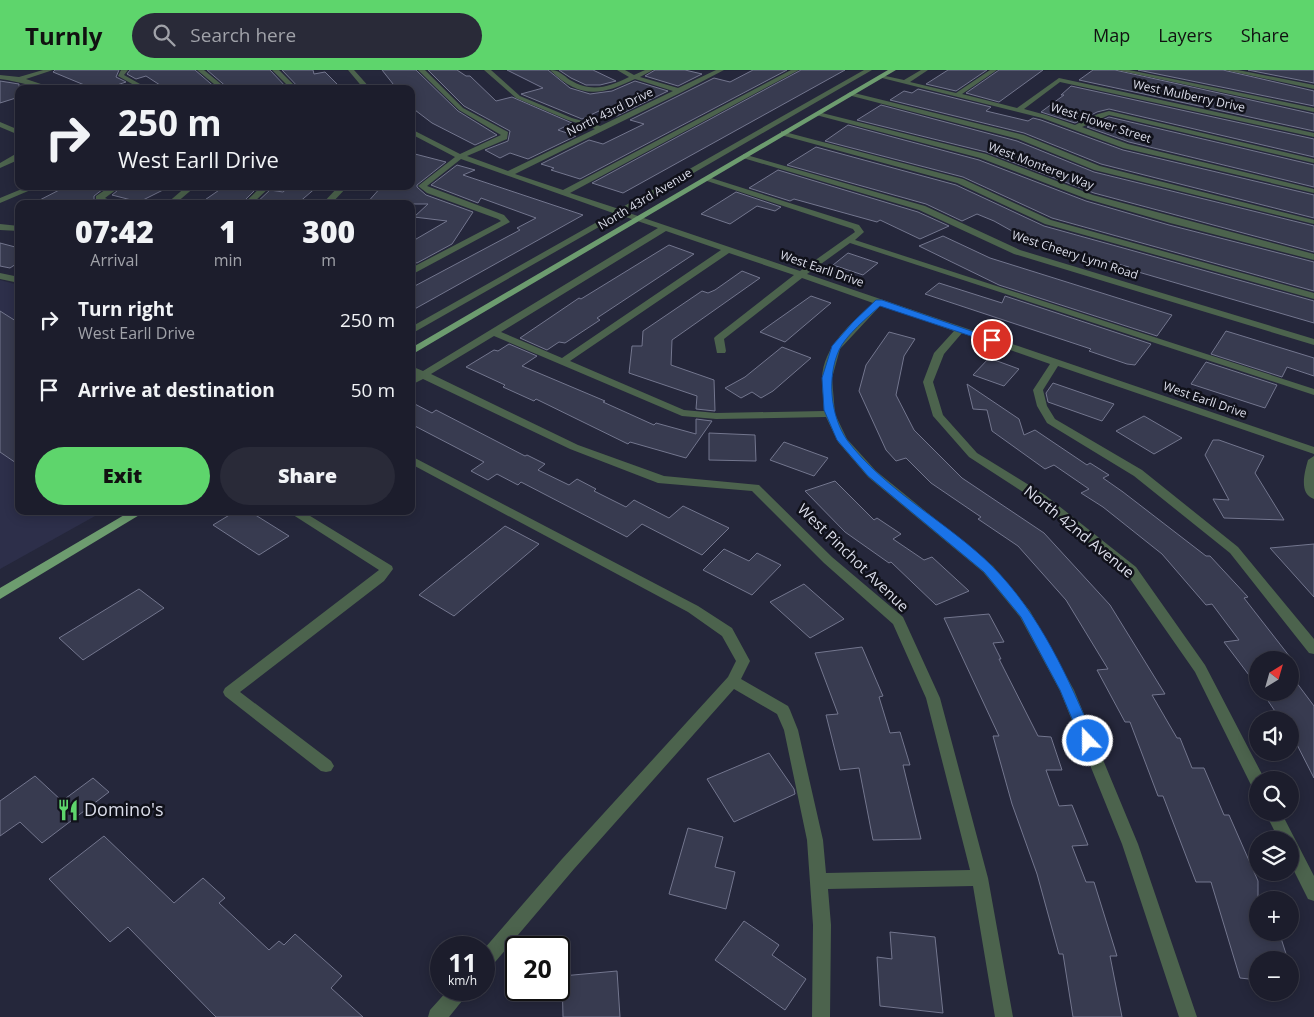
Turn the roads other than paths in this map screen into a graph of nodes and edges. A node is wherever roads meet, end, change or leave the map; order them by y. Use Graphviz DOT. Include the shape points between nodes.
graph roads {
  1 [pos="50,70"];
  2 [pos="125,70"];
  3 [pos="200,70"];
  4 [pos="275,70"];
  5 [pos="351,70"];
  6 [pos="421,70"];
  7 [pos="487,70"];
  8 [pos="553,70"];
  9 [pos="620,70"];
  10 [pos="650,70"];
  11 [pos="722,70"];
  12 [pos="796,70"];
  13 [pos="869,70"];
  14 [pos="893,70"];
  15 [pos="925,70"];
  16 [pos="994,70"];
  17 [pos="1120,70"];
  18 [pos="1228,70"];
  19 [pos="0,77"];
  20 [pos="634,77"];
  21 [pos="880,77"];
  22 [pos="19,79"];
  23 [pos="904,83"];
  24 [pos="39,85"];
  25 [pos="139,85"];
  26 [pos="219,85"];
  27 [pos="291,85"];
  28 [pos="364,85"];
  29 [pos="1314,87"];
  30 [pos="680,91"];
  31 [pos="850,94"];
  32 [pos="957,95"];
  33 [pos="1018,110"];
  34 [pos="1314,110"];
  35 [pos="818,114"];
  36 [pos="0,124"];
  37 [pos="1076,127"];
  38 [pos="602,128"];
  39 [pos="15,130"];
  40 [pos="415,133"];
  41 [pos="784,133"];
  42 [pos="1314,134"];
  43 [pos="420,136"];
  44 [pos="415,138"];
  45 [pos="460,156"];
  46 [pos="746,156"];
  47 [pos="15,158"];
  48 [pos="1314,161"];
  49 [pos="0,166"];
  50 [pos="508,174"];
  51 [pos="705,179"];
  52 [pos="26,190"];
  53 [pos="111,190"];
  54 [pos="187,190"];
  55 [pos="263,190"];
  56 [pos="340,190"];
  57 [pos="1314,191"];
  58 [pos="563,193"];
  59 [pos="104,200"];
  60 [pos="175,200"];
  61 [pos="252,200"];
  62 [pos="330,200"];
  63 [pos="0,201"];
  64 [pos="620,212"];
  65 [pos="639,219"];
  66 [pos="1314,222"];
  67 [pos="0,228"];
  68 [pos="665,228"];
  69 [pos="15,229"];
  70 [pos="851,240"];
  71 [pos="727,250"];
  72 [pos="1314,257"];
  73 [pos="415,270"];
  74 [pos="800,275"];
  75 [pos="0,276"];
  76 [pos="15,279"];
  77 [pos="1314,296"];
  78 [pos="879,302"];
  79 [pos="415,329"];
  80 [pos="960,330"];
  81 [pos="494,332"];
  82 [pos="1314,342"];
  83 [pos="415,350"];
  84 [pos="720,351"];
  85 [pos="562,362"];
  86 [pos="1056,362"];
  87 [pos="415,375"];
  88 [pos="1314,392"];
  89 [pos="830,414"];
  90 [pos="1314,450"];
  91 [pos="1314,460"];
  92 [pos="415,461"];
  93 [pos="1314,495"];
  94 [pos="133,515"];
  95 [pos="299,515"];
  96 [pos="0,594"];
  97 [pos="1314,649"];
  98 [pos="733,681"];
  99 [pos="326,766"];
  100 [pos="1252,771"];
  101 [pos="1299,864"];
  102 [pos="980,878"];
  103 [pos="818,881"];
  104 [pos="1314,893"];
  105 [pos="495,949"];
  106 [pos="451,1001"];
  107 [pos="437,1017"];
  108 [pos="821,1017"];
  109 [pos="1004,1017"];
  110 [pos="1188,1017"];
  1 -- 22 [label="street"];
  2 -- 25 [label="street" via="120,75"];
  3 -- 26 [label="street"];
  4 -- 27 [label="street"];
  5 -- 28 [label="street"];
  6 -- 45 [label="street" via="461,109 505,134"];
  7 -- 38 [label="street" via="518,97 570,119"];
  8 -- 20 [label="street" via="592,92 603,92"];
  9 -- 20 [label="street"];
  10 -- 20 [label="street"];
  11 -- 30 [label="street, North 43rd Drive"];
  12 -- 58 [label="street"];
  13 -- 64 [label="street, North 43rd Avenue"];
  14 -- 21 [label="main road, North 43rd Avenue"];
  15 -- 23 [label="street"];
  16 -- 32 [label="street"];
  17 -- 34 [label="street"];
  18 -- 29 [label="street"];
  19 -- 22 [label="street"];
  20 -- 30 [label="street"];
  21 -- 23 [label="street, West Flower Street"];
  21 -- 31 [label="main road, North 43rd Avenue"];
  22 -- 24 [label="street"];
  23 -- 32 [label="street, West Flower Street"];
  30 -- 38 [label="street, North 43rd Drive"];
  31 -- 35 [label="main road, North 43rd Avenue"];
  31 -- 66 [label="street" via="1021,137 1097,168"];
  32 -- 33 [label="street, West Flower Street"];
  33 -- 37 [label="street, West Flower Street"];
  33 -- 42 [label="street, West Mulberry Drive" via="1059,80"];
  35 -- 41 [label="main road, North 43rd Avenue"];
  35 -- 72 [label="street, West Monterey Way" via="983,156 1090,197"];
  36 -- 39 [label="street"];
  37 -- 48 [label="street" via="1088,125 1100,114 1109,113"];
  37 -- 57 [label="street, West Flower Street" via="1126,146"];
  38 -- 50 [label="street, North 43rd Drive"];
  40 -- 43 [label="street, West Earll Drive"];
  41 -- 46 [label="main road, North 43rd Avenue"];
  41 -- 77 [label="street" via="960,181 1048,222"];
  43 -- 44 [label="street"];
  43 -- 45 [label="street, West Earll Drive"];
  45 -- 50 [label="street, West Earll Drive"];
  45 -- 73 [label="street" via="422,186 501,217 506,222"];
  46 -- 51 [label="main road, North 43rd Avenue"];
  46 -- 82 [label="street, West Cheery Lynn Road" via="922,208 1017,252"];
  47 -- 49 [label="street"];
  50 -- 58 [label="street, West Earll Drive"];
  51 -- 65 [label="main road, North 43rd Avenue"];
  51 -- 70 [label="street" via="856,227 860,232"];
  52 -- 63 [label="street"];
  53 -- 59 [label="street" via="99,198"];
  54 -- 60 [label="street"];
  55 -- 61 [label="street"];
  56 -- 62 [label="street"];
  58 -- 64 [label="street, West Earll Drive"];
  64 -- 65 [label="street, West Earll Drive"];
  64 -- 79 [label="street, North 43rd Avenue"];
  65 -- 68 [label="street, West Earll Drive"];
  65 -- 83 [label="main road, North 43rd Avenue"];
  67 -- 69 [label="street"];
  68 -- 71 [label="street, West Earll Drive"];
  68 -- 81 [label="street"];
  70 -- 74 [label="street"];
  70 -- 88 [label="street"];
  71 -- 74 [label="street, West Earll Drive"];
  71 -- 85 [label="street"];
  74 -- 78 [label="street, West Earll Drive"];
  74 -- 84 [label="street" via="719,338"];
  75 -- 76 [label="street"];
  78 -- 80 [label="street, West Earll Drive"];
  78 -- 89 [label="street" via="835,348 827,378"];
  80 -- 86 [label="street, West Earll Drive"];
  80 -- 100 [label="street, North 42nd Avenue" via="939,353 928,382 938,416 973,455 1041,498 1131,570 1200,670"];
  81 -- 85 [label="street"];
  81 -- 87 [label="street"];
  85 -- 89 [label="street" via="682,413 716,416"];
  86 -- 90 [label="street, West Earll Drive"];
  86 -- 97 [label="street" via="1038,390 1051,421 1138,473 1234,550"];
  87 -- 102 [label="street, West Pinchot Avenue" via="574,447 662,480 755,488 828,560 898,621 933,698"];
  89 -- 110 [label="street" via="842,440 872,474 988,569 1026,614 1067,690 1130,844"];
  91 -- 93 [label="street" via="1308,479"];
  92 -- 98 [label="street" via="693,610 727,632 743,661"];
  94 -- 96 [label="main road"];
  95 -- 99 [label="street" via="387,570 230,692"];
  98 -- 103 [label="street" via="783,710 815,840"];
  98 -- 105 [label="street"];
  101 -- 104 [label="street"];
  102 -- 103 [label="street"];
  102 -- 109 [label="street, West Pinchot Avenue"];
  103 -- 108 [label="street" via="822,925"];
  106 -- 107 [label="street"];
}
